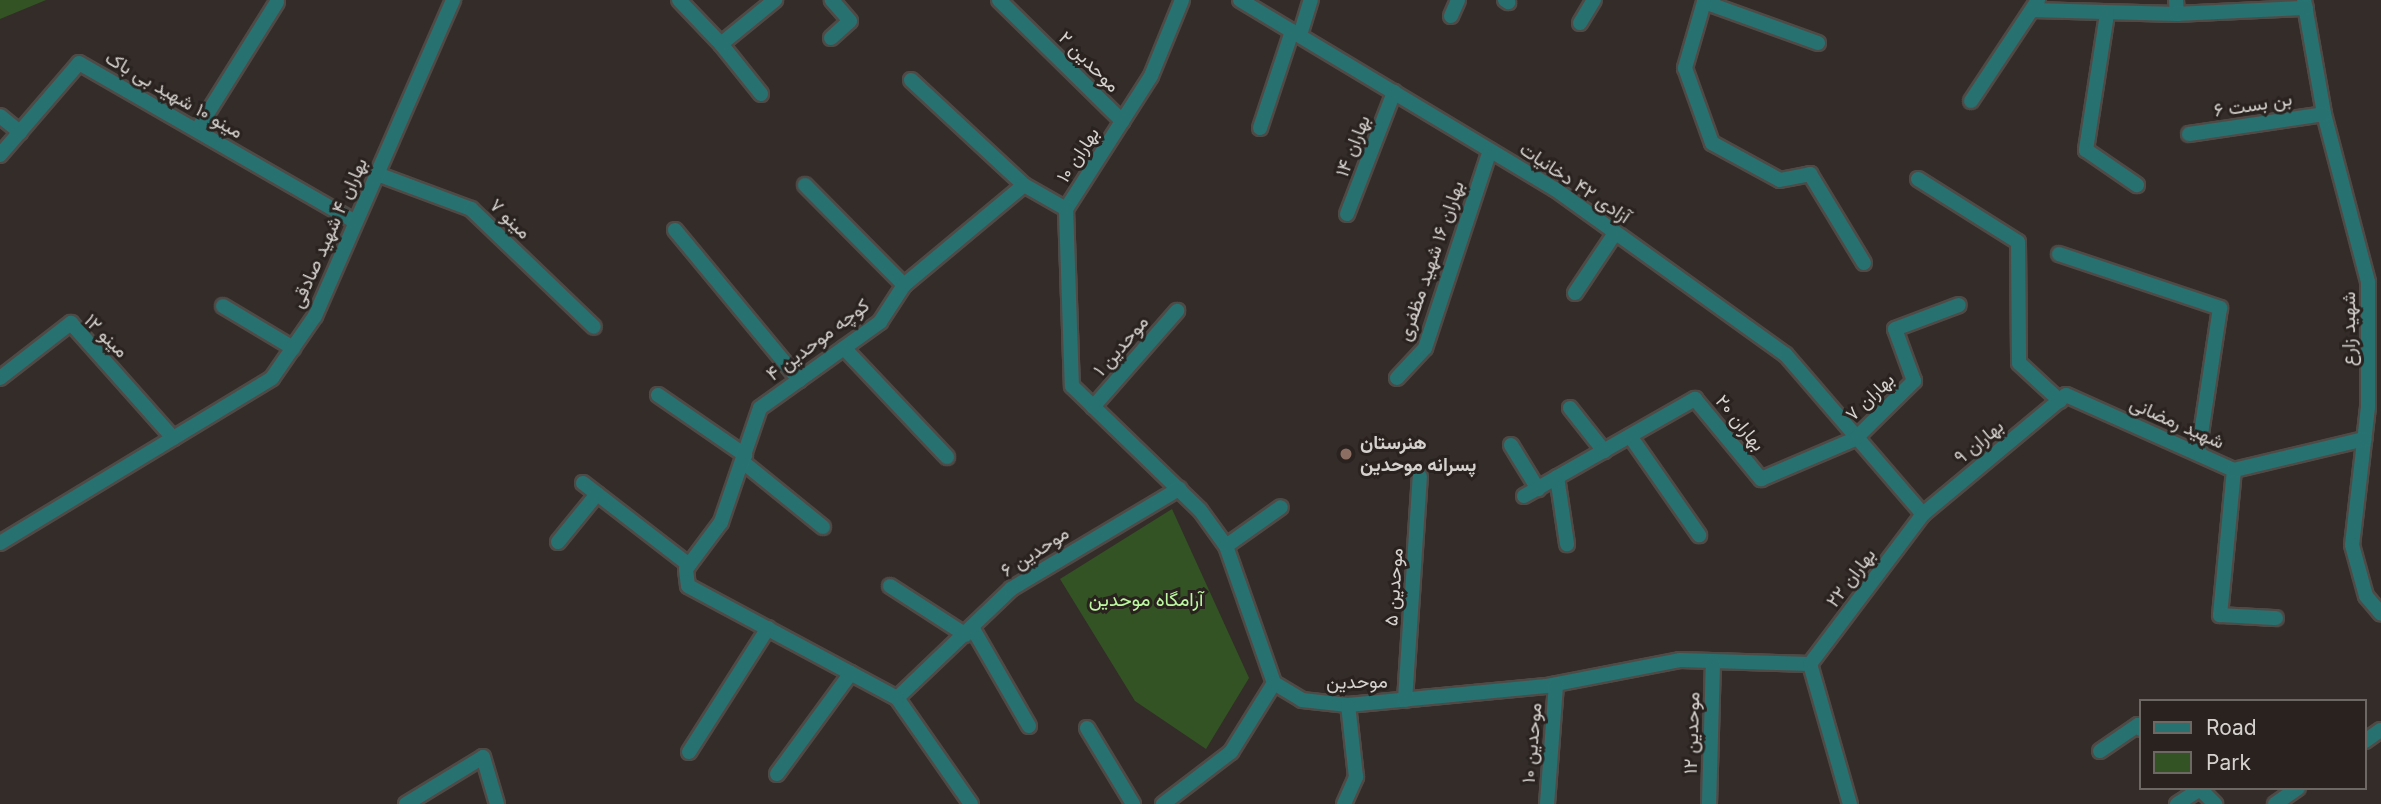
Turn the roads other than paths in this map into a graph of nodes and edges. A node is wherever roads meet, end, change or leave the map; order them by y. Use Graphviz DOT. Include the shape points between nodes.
graph roads {
  1 [pos="453,0"];
  2 [pos="678,0"];
  3 [pos="775,0"];
  4 [pos="832,0"];
  5 [pos="999,0"];
  6 [pos="1182,0"];
  7 [pos="1240,0"];
  8 [pos="1311,0"];
  9 [pos="1458,0"];
  10 [pos="1594,0"];
  11 [pos="1702,1"];
  12 [pos="277,2"];
  13 [pos="2305,4"];
  14 [pos="2035,5"];
  15 [pos="2177,7"];
  16 [pos="2107,14"];
  17 [pos="1451,16"];
  18 [pos="1580,23"];
  19 [pos="1296,33"];
  20 [pos="831,38"];
  21 [pos="1818,43"];
  22 [pos="721,44"];
  23 [pos="911,80"];
  24 [pos="1394,92"];
  25 [pos="761,94"];
  26 [pos="1971,101"];
  27 [pos="2324,114"];
  28 [pos="0,117"];
  29 [pos="1122,121"];
  30 [pos="1260,128"];
  31 [pos="197,130"];
  32 [pos="20,132"];
  33 [pos="2189,134"];
  34 [pos="1490,150"];
  35 [pos="0,155"];
  36 [pos="377,174"];
  37 [pos="1918,179"];
  38 [pos="2137,184"];
  39 [pos="805,185"];
  40 [pos="1024,185"];
  41 [pos="1066,209"];
  42 [pos="1347,214"];
  43 [pos="356,222"];
  44 [pos="675,230"];
  45 [pos="1615,233"];
  46 [pos="2059,254"];
  47 [pos="1864,262"];
  48 [pos="904,285"];
  49 [pos="1575,293"];
  50 [pos="1959,305"];
  51 [pos="223,306"];
  52 [pos="1177,311"];
  53 [pos="594,327"];
  54 [pos="293,348"];
  55 [pos="844,348"];
  56 [pos="0,378"];
  57 [pos="1397,378"];
  58 [pos="799,380"];
  59 [pos="658,395"];
  60 [pos="2060,401"];
  61 [pos="1093,407"];
  62 [pos="1570,408"];
  63 [pos="1630,436"];
  64 [pos="173,438"];
  65 [pos="1855,439"];
  66 [pos="2364,439"];
  67 [pos="1511,445"];
  68 [pos="1604,451"];
  69 [pos="2198,453"];
  70 [pos="947,457"];
  71 [pos="744,458"];
  72 [pos="2234,470"];
  73 [pos="1420,477"];
  74 [pos="1557,478"];
  75 [pos="583,483"];
  76 [pos="1179,489"];
  77 [pos="1538,489"];
  78 [pos="597,494"];
  79 [pos="1524,496"];
  80 [pos="1281,507"];
  81 [pos="1923,514"];
  82 [pos="823,527"];
  83 [pos="1699,536"];
  84 [pos="0,542"];
  85 [pos="558,542"];
  86 [pos="1567,544"];
  87 [pos="1226,546"];
  88 [pos="688,567"];
  89 [pos="890,586"];
  90 [pos="2381,614"];
  91 [pos="2276,618"];
  92 [pos="768,628"];
  93 [pos="969,632"];
  94 [pos="1713,663"];
  95 [pos="1810,664"];
  96 [pos="851,673"];
  97 [pos="1275,683"];
  98 [pos="1556,684"];
  99 [pos="897,698"];
  100 [pos="1405,700"];
  101 [pos="1348,705"];
  102 [pos="1029,726"];
  103 [pos="1087,728"];
  104 [pos="2140,728"];
  105 [pos="2100,751"];
  106 [pos="689,752"];
  107 [pos="777,774"];
  108 [pos="2198,790"];
  109 [pos="2201,790"];
  110 [pos="2295,790"];
  111 [pos="406,804"];
  112 [pos="497,804"];
  113 [pos="971,804"];
  114 [pos="1133,804"];
  115 [pos="1163,804"];
  116 [pos="1344,804"];
  117 [pos="1547,804"];
  118 [pos="1709,804"];
  119 [pos="1850,804"];
  120 [pos="2177,804"];
  121 [pos="2215,804"];
  122 [pos="2275,804"];
  1 -- 36 [label="street, بهاران ۴ شهید صادقی"];
  2 -- 22 [label="street"];
  3 -- 22 [label="street"];
  4 -- 20 [label="street" via="850,21"];
  5 -- 29 [label="street, موحدین ۲"];
  6 -- 29 [label="street, بهاران ۱۰" via="1151,76"];
  7 -- 19 [label="street, آزادی ۴۲ دخانیات"];
  8 -- 19 [label="street"];
  9 -- 17 [label="street"];
  10 -- 18 [label="street"];
  11 -- 21 [label="street"];
  11 -- 47 [label="street" via="1685,68 1712,143 1780,180 1810,174"];
  12 -- 31 [label="street"];
  13 -- 15 [label="street"];
  13 -- 27 [label="street, شهید زارع"];
  14 -- 16 [label="street"];
  14 -- 26 [label="street"];
  15 -- 16 [label="street"];
  16 -- 38 [label="street" via="2087,150"];
  19 -- 24 [label="street, آزادی ۴۲ دخانیات"];
  19 -- 30 [label="street"];
  22 -- 25 [label="street"];
  23 -- 40 [label="street"];
  24 -- 34 [label="street, آزادی ۴۲ دخانیات"];
  24 -- 42 [label="street, بهاران ۱۴"];
  27 -- 33 [label="street, بن بست ۶"];
  27 -- 66 [label="street, شهید زارع" via="2368,282"];
  28 -- 32 [label="street"];
  29 -- 41 [label="street, بهاران ۱۰"];
  31 -- 32 [label="street, مینو ۱۰ شهید بی باک" via="79,62"];
  31 -- 43 [label="street, مینو ۱۰ شهید بی باک"];
  32 -- 35 [label="street, مینو ۱۰ شهید بی باک"];
  34 -- 45 [label="street, آزادی ۴۲ دخانیات"];
  34 -- 57 [label="street, بهاران ۱۶ شهید مظفری" via="1425,348"];
  36 -- 43 [label="street, بهاران ۴ شهید صادقی"];
  36 -- 53 [label="street, مینو ۷" via="471,208"];
  37 -- 60 [label="street" via="2018,243 2019,363"];
  39 -- 48 [label="street"];
  40 -- 41 [label="street"];
  40 -- 48 [label="street, کوچه موحدین ۴"];
  41 -- 61 [label="street, بهاران ۱۰" via="1072,386"];
  43 -- 54 [label="street, بهاران ۴ شهید صادقی" via="315,316"];
  44 -- 58 [label="street"];
  45 -- 49 [label="street"];
  45 -- 65 [label="street, آزادی ۴۲ دخانیات" via="1786,355"];
  46 -- 69 [label="street" via="2220,308"];
  48 -- 55 [label="street, کوچه موحدین ۴" via="880,322"];
  50 -- 65 [label="street, بهاران ۷" via="1895,330 1914,381"];
  51 -- 54 [label="street"];
  52 -- 61 [label="street, موحدین ۱"];
  54 -- 64 [label="street, بهاران ۴ شهید صادقی" via="272,378"];
  55 -- 58 [label="street, کوچه موحدین ۴"];
  55 -- 70 [label="street"];
  56 -- 64 [label="street, مینو ۱۲" via="71,323"];
  58 -- 71 [label="street, کوچه موحدین ۴" via="760,408"];
  59 -- 71 [label="street"];
  60 -- 69 [label="street, شهید رمضانی" via="2066,395"];
  60 -- 81 [label="street, بهاران ۹"];
  61 -- 76 [label="street"];
  62 -- 68 [label="street"];
  63 -- 65 [label="street, بهاران ۲۰" via="1695,399 1761,479"];
  63 -- 68 [label="street, بهاران ۲۰"];
  63 -- 83 [label="street"];
  64 -- 84 [label="street, بهاران ۴ شهید صادقی"];
  65 -- 81 [label="street, آزادی ۴۲ دخانیات"];
  66 -- 72 [label="street, شهید رمضانی"];
  66 -- 90 [label="street, شهید زارع" via="2352,545 2366,596"];
  67 -- 77 [label="street"];
  68 -- 74 [label="street, بهاران ۲۰"];
  69 -- 72 [label="street, شهید رمضانی"];
  71 -- 82 [label="street"];
  71 -- 88 [label="street, کوچه موحدین ۴" via="721,522"];
  72 -- 91 [label="street" via="2220,615"];
  73 -- 100 [label="street, موحدین ۵"];
  74 -- 77 [label="street, بهاران ۲۰"];
  74 -- 86 [label="street"];
  75 -- 78 [label="street"];
  76 -- 87 [label="street"];
  76 -- 93 [label="street, موحدین ۶" via="1010,589"];
  77 -- 79 [label="street, بهاران ۲۰"];
  78 -- 85 [label="street"];
  78 -- 88 [label="street"];
  80 -- 87 [label="street"];
  81 -- 95 [label="street, بهاران ۲۲"];
  87 -- 97 [label="street"];
  88 -- 92 [label="street" via="688,586"];
  89 -- 93 [label="street"];
  92 -- 96 [label="street"];
  92 -- 106 [label="street"];
  93 -- 99 [label="street, موحدین ۶"];
  93 -- 102 [label="street"];
  94 -- 95 [label="street, موحدین"];
  94 -- 98 [label="street, موحدین" via="1681,660"];
  94 -- 118 [label="street, موحدین ۱۲"];
  95 -- 119 [label="street"];
  96 -- 99 [label="street"];
  96 -- 107 [label="street"];
  97 -- 101 [label="street, موحدین" via="1302,699"];
  97 -- 115 [label="street" via="1231,752"];
  98 -- 100 [label="street, موحدین"];
  98 -- 117 [label="street, موحدین ۱۰"];
  99 -- 113 [label="street"];
  100 -- 101 [label="street, موحدین"];
  101 -- 116 [label="street" via="1356,777"];
  103 -- 114 [label="street"];
  104 -- 105 [label="street"];
  108 -- 120 [label="street"];
  109 -- 121 [label="street"];
  110 -- 122 [label="street"];
  111 -- 112 [label="street" via="482,757"];
}
